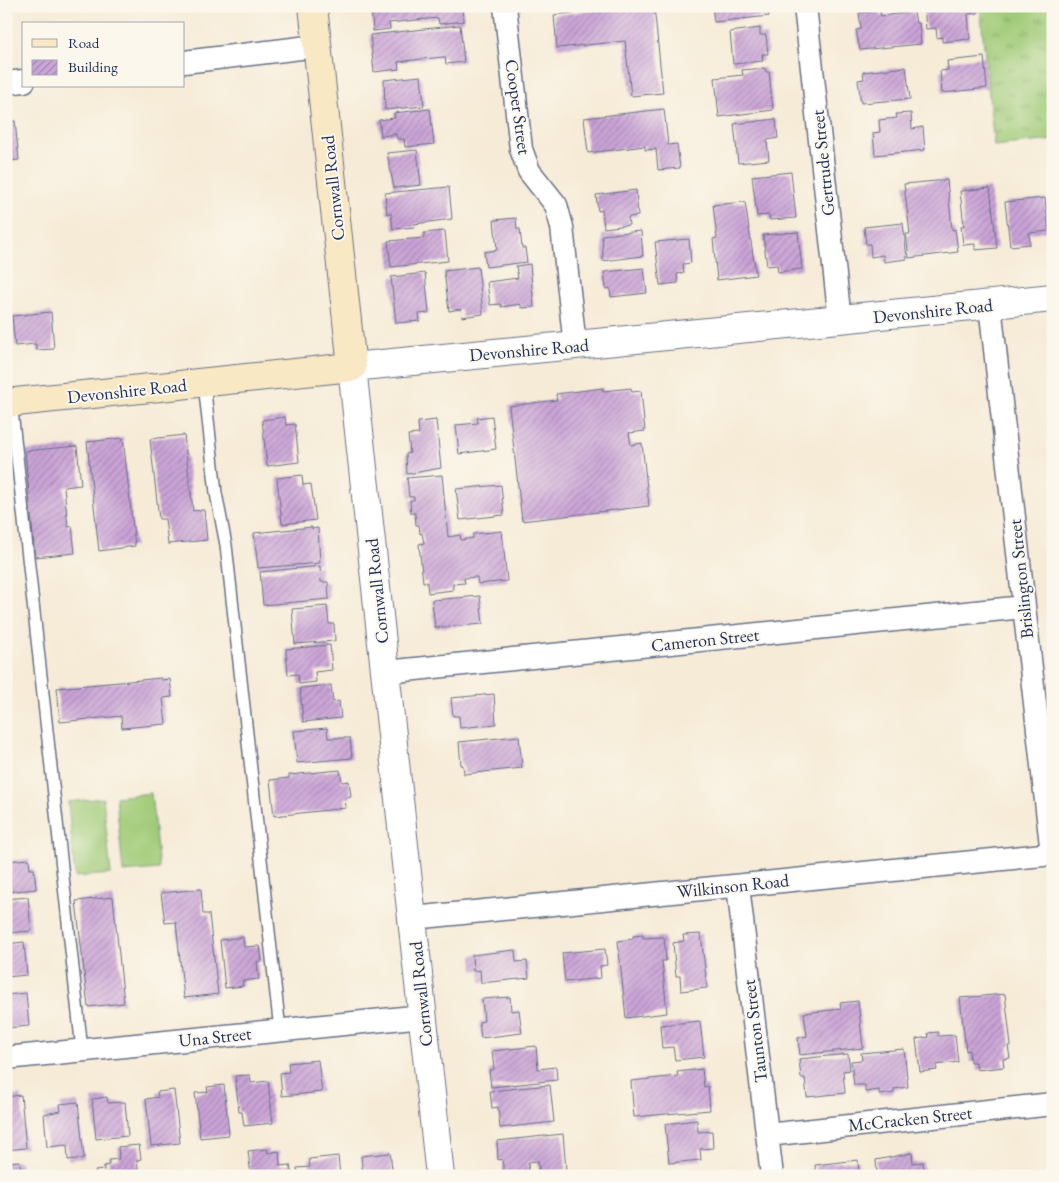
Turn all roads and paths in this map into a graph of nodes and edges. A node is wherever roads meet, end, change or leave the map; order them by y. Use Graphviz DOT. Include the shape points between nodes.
graph roads {
  1 [pos="312,6"];
  2 [pos="506,6"];
  3 [pos="806,6"];
  4 [pos="317,46"];
  5 [pos="185,62"];
  6 [pos="22,81"];
  7 [pos="6,83"];
  8 [pos="1053,298"];
  9 [pos="990,305"];
  10 [pos="840,320"];
  11 [pos="575,346"];
  12 [pos="352,367"];
  13 [pos="204,383"];
  14 [pos="9,403"];
  15 [pos="1024,607"];
  16 [pos="386,672"];
  17 [pos="1052,854"];
  18 [pos="738,886"];
  19 [pos="413,918"];
  20 [pos="424,1016"];
  21 [pos="280,1030"];
  22 [pos="82,1050"];
  23 [pos="6,1058"];
  24 [pos="1053,1104"];
  25 [pos="767,1135"];
  26 [pos="440,1176"];
  27 [pos="772,1176"];
  1 -- 4 [label="main road, Cornwall Road"];
  2 -- 11 [label="street, Cooper Street" via="521,149 528,171 556,205 562,227"];
  3 -- 10 [label="street, Gertrude Street"];
  4 -- 5 [label="street"];
  4 -- 12 [label="main road, Cornwall Road"];
  6 -- 7 [label="street"];
  8 -- 9 [label="street, Devonshire Road"];
  9 -- 10 [label="street, Devonshire Road"];
  9 -- 15 [label="street, Brislington Street"];
  10 -- 11 [label="street, Devonshire Road"];
  11 -- 12 [label="street, Devonshire Road"];
  12 -- 13 [label="main road, Devonshire Road"];
  12 -- 16 [label="street, Cornwall Road"];
  13 -- 14 [label="main road, Devonshire Road"];
  13 -- 21 [label="lane" via="216,494 226,545"];
  14 -- 22 [label="lane"];
  15 -- 16 [label="street, Cameron Street"];
  15 -- 17 [label="street, Brislington Street"];
  16 -- 19 [label="street, Cornwall Road"];
  17 -- 18 [label="street, Wilkinson Road"];
  18 -- 19 [label="street, Wilkinson Road"];
  18 -- 25 [label="street, Taunton Street"];
  19 -- 20 [label="street, Cornwall Road"];
  20 -- 21 [label="street, Una Street"];
  20 -- 26 [label="street, Cornwall Road"];
  21 -- 22 [label="street, Una Street"];
  22 -- 23 [label="street, Una Street"];
  24 -- 25 [label="street, McCracken Street"];
  25 -- 27 [label="street, Taunton Street"];
}
